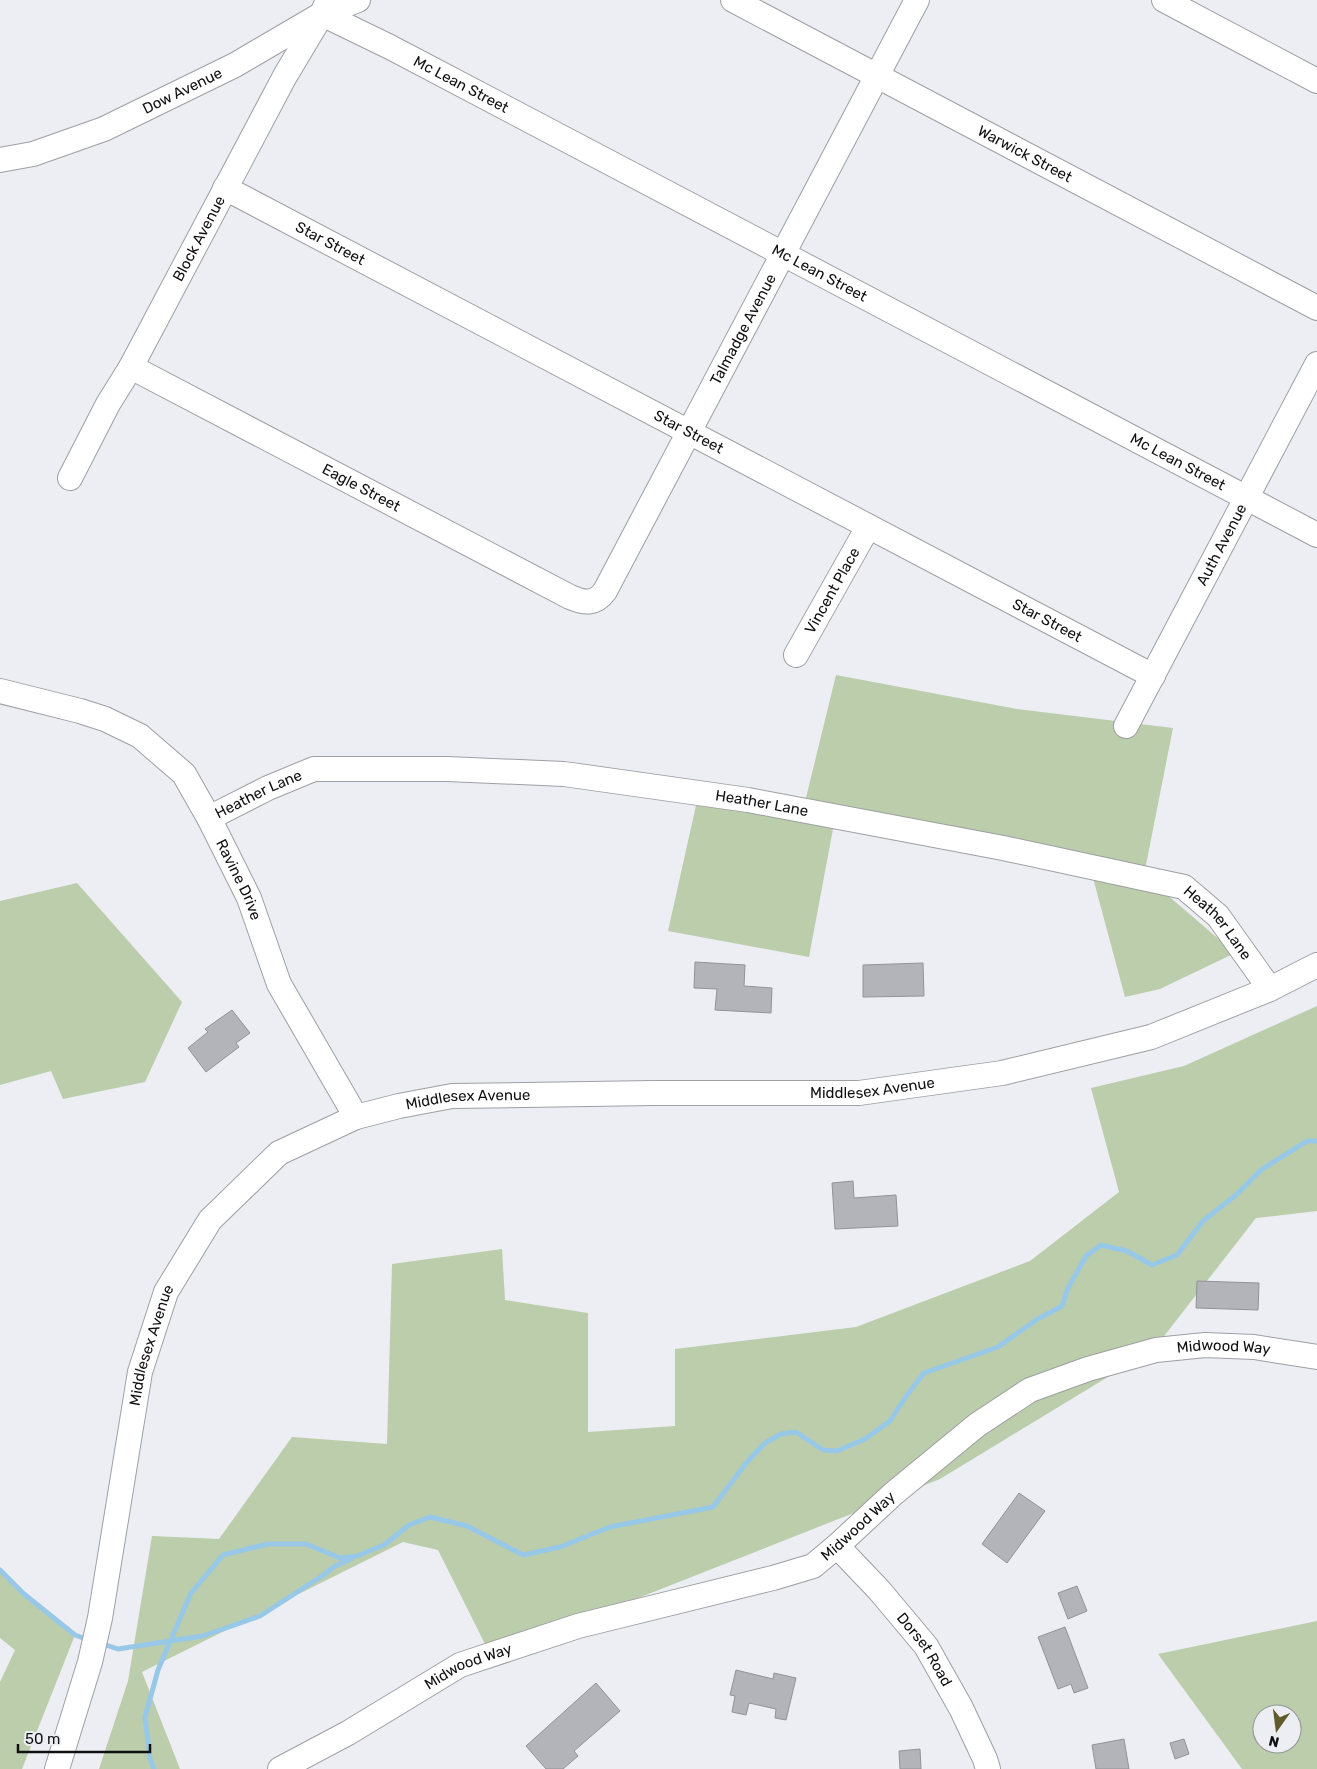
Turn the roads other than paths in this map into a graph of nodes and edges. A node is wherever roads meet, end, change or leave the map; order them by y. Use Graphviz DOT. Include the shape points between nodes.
graph roads {
  1 [pos="358,0"];
  2 [pos="732,0"];
  3 [pos="917,0"];
  4 [pos="1164,0"];
  5 [pos="325,7"];
  6 [pos="877,77"];
  7 [pos="1317,81"];
  8 [pos="0,160"];
  9 [pos="225,188"];
  10 [pos="783,255"];
  11 [pos="1317,308"];
  12 [pos="1317,364"];
  13 [pos="131,367"];
  14 [pos="690,433"];
  15 [pos="70,478"];
  16 [pos="1247,498"];
  17 [pos="868,526"];
  18 [pos="1317,535"];
  19 [pos="592,602"];
  20 [pos="796,655"];
  21 [pos="1153,676"];
  22 [pos="0,691"];
  23 [pos="1126,726"];
  24 [pos="209,818"];
  25 [pos="1317,965"];
  26 [pos="1270,989"];
  27 [pos="356,1118"];
  28 [pos="1317,1357"];
  29 [pos="837,1546"];
  30 [pos="57,1769"];
  31 [pos="280,1769"];
  32 [pos="988,1769"];
  1 -- 5 [label="street, Dow Avenue"];
  2 -- 6 [label="street, Warwick Street"];
  3 -- 6 [label="street, Talmadge Avenue"];
  4 -- 7 [label="street"];
  5 -- 8 [label="street, Dow Avenue" via="235,65 104,129 34,154"];
  5 -- 9 [label="street, Block Avenue"];
  5 -- 10 [label="street, Mc Lean Street" via="390,47"];
  6 -- 10 [label="street, Talmadge Avenue"];
  6 -- 11 [label="street, Warwick Street"];
  9 -- 13 [label="street, Block Avenue"];
  9 -- 14 [label="street, Star Street"];
  10 -- 14 [label="street, Talmadge Avenue"];
  10 -- 16 [label="street, Mc Lean Street"];
  12 -- 16 [label="street, Auth Avenue"];
  13 -- 15 [label="street, Block Avenue"];
  13 -- 19 [label="street, Eagle Street" via="570,597"];
  14 -- 17 [label="street, Star Street"];
  14 -- 19 [label="street, Talmadge Avenue" via="605,591"];
  16 -- 18 [label="street, Mc Lean Street"];
  16 -- 21 [label="street, Auth Avenue"];
  17 -- 20 [label="street, Vincent Place"];
  17 -- 21 [label="street, Star Street"];
  21 -- 23 [label="street, Auth Avenue"];
  22 -- 24 [label="street, Ravine Drive" via="97,716 140,736 184,774"];
  24 -- 26 [label="street, Heather Lane" via="268,788 314,770 447,769 564,774 748,800 1003,848 1184,887 1218,916"];
  24 -- 27 [label="street, Ravine Drive" via="249,898 279,984"];
  25 -- 26 [label="street, Middlesex Avenue"];
  26 -- 27 [label="street, Middlesex Avenue" via="1151,1037 1002,1073 859,1093 452,1096"];
  27 -- 30 [label="street, Middlesex Avenue" via="279,1153 210,1220 166,1292 140,1372 90,1662"];
  28 -- 29 [label="street, Midwood Way" via="1254,1347 1205,1345 1156,1350 1030,1390 969,1431"];
  29 -- 31 [label="street, Midwood Way" via="813,1566 578,1626 460,1665 348,1733"];
  29 -- 32 [label="street, Dorset Road" via="926,1646"];
}
